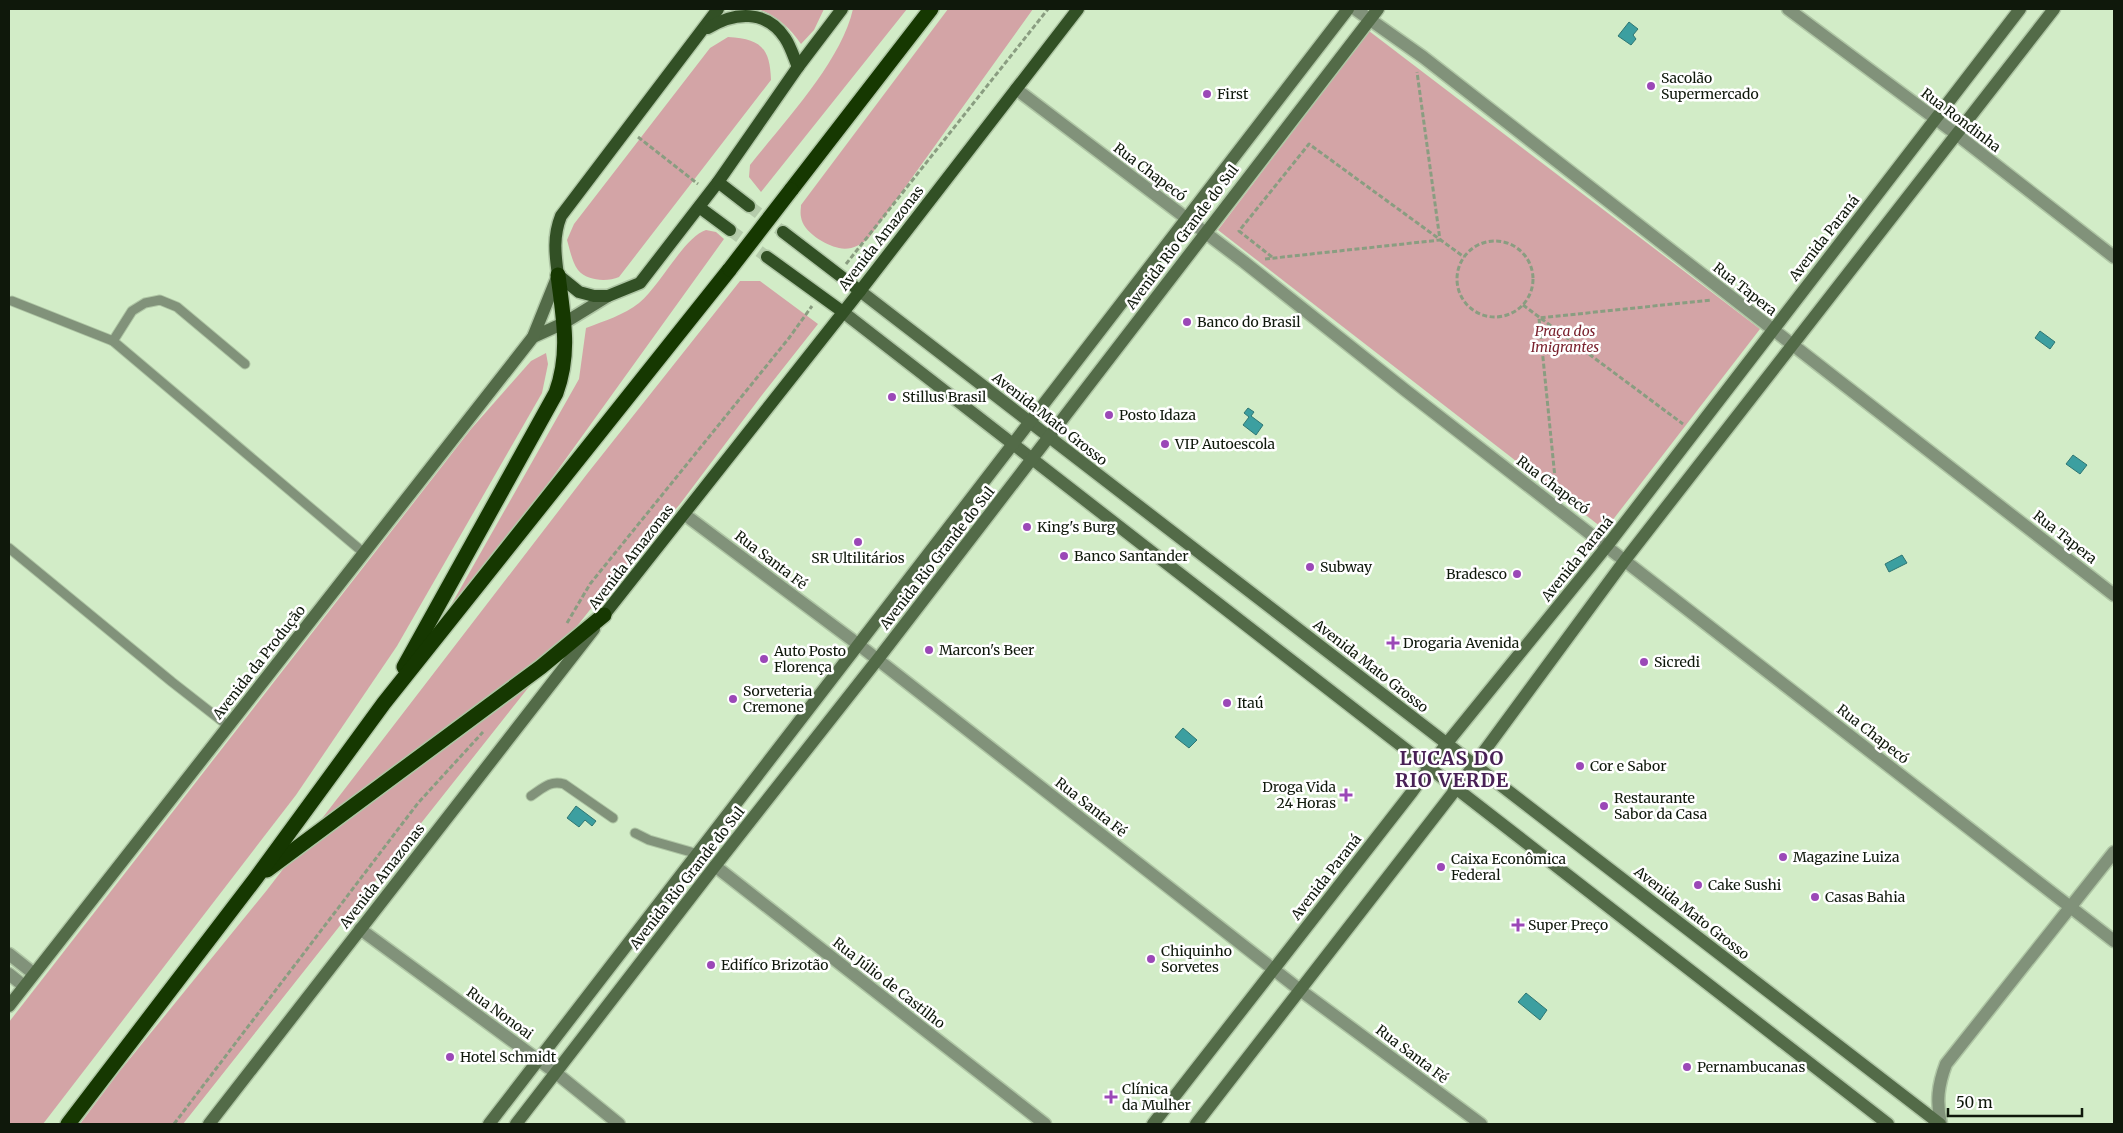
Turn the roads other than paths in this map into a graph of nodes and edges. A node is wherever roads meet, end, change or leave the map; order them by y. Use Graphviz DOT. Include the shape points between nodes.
graph roads {
  1 [pos="718,9"];
  2 [pos="842,9"];
  3 [pos="931,9"];
  4 [pos="1078,9"];
  5 [pos="1348,9"];
  6 [pos="1355,9"];
  7 [pos="1788,9"];
  8 [pos="2020,9"];
  9 [pos="2054,9"];
  10 [pos="1374,14"];
  11 [pos="700,34"];
  12 [pos="798,67"];
  13 [pos="1016,89"];
  14 [pos="1936,119"];
  15 [pos="1956,134"];
  16 [pos="718,182"];
  17 [pos="749,206"];
  18 [pos="699,207"];
  19 [pos="1186,218"];
  20 [pos="730,230"];
  21 [pos="783,232"];
  22 [pos="1204,232"];
  23 [pos="767,257"];
  24 [pos="2114,257"];
  25 [pos="558,275"];
  26 [pos="860,291"];
  27 [pos="608,296"];
  28 [pos="12,301"];
  29 [pos="843,312"];
  30 [pos="564,323"];
  31 [pos="1773,329"];
  32 [pos="533,337"];
  33 [pos="113,340"];
  34 [pos="1793,345"];
  35 [pos="245,364"];
  36 [pos="1030,422"];
  37 [pos="1049,437"];
  38 [pos="1015,444"];
  39 [pos="1033,458"];
  40 [pos="684,514"];
  41 [pos="1607,546"];
  42 [pos="9,548"];
  43 [pos="364,553"];
  44 [pos="1625,560"];
  45 [pos="2114,595"];
  46 [pos="604,615"];
  47 [pos="859,645"];
  48 [pos="878,660"];
  49 [pos="384,703"];
  50 [pos="227,725"];
  51 [pos="1447,743"];
  52 [pos="1475,764"];
  53 [pos="1429,768"];
  54 [pos="1456,788"];
  55 [pos="531,796"];
  56 [pos="613,818"];
  57 [pos="635,833"];
  58 [pos="2114,852"];
  59 [pos="698,854"];
  60 [pos="715,866"];
  61 [pos="256,878"];
  62 [pos="2071,906"];
  63 [pos="360,929"];
  64 [pos="2114,941"];
  65 [pos="9,954"];
  66 [pos="1273,968"];
  67 [pos="34,973"];
  68 [pos="9,974"];
  69 [pos="24,986"];
  70 [pos="1300,990"];
  71 [pos="9,1006"];
  72 [pos="538,1060"];
  73 [pos="556,1073"];
  74 [pos="68,1124"];
  75 [pos="209,1124"];
  76 [pos="489,1124"];
  77 [pos="516,1124"];
  78 [pos="619,1124"];
  79 [pos="1045,1124"];
  80 [pos="1153,1124"];
  81 [pos="1196,1124"];
  82 [pos="1481,1124"];
  83 [pos="1888,1124"];
  84 [pos="1940,1124"];
  1 -- 11 [label="main road"];
  2 -- 12 [label="main road"];
  3 -- 49 [label="highway, bridge" via="730,269"];
  4 -- 13 [label="main road, Avenida Amazonas"];
  5 -- 19 [label="street, Avenida Rio Grande do Sul"];
  6 -- 10 [label="street, Rua Tapera"];
  7 -- 14 [label="street, Rua Rondinha"];
  8 -- 14 [label="street, Avenida Paraná"];
  9 -- 15 [label="street"];
  10 -- 22 [label="street, Avenida Rio Grande do Sul"];
  10 -- 31 [label="street, Rua Tapera" via="1413,50"];
  11 -- 12 [label="main road" via="722,19 739,15 764,20 785,37"];
  11 -- 25 [label="main road" via="561,216 555,245"];
  12 -- 16 [label="main road"];
  13 -- 19 [label="street, Rua Chapecó"];
  13 -- 26 [label="main road, Avenida Amazonas"];
  14 -- 15 [label="street, Rua Rondinha"];
  14 -- 31 [label="street, Avenida Paraná"];
  15 -- 24 [label="street, Rua Rondinha"];
  15 -- 34 [label="street"];
  16 -- 17 [label="main road"];
  16 -- 18 [label="main road"];
  18 -- 20 [label="main road"];
  18 -- 27 [label="main road" via="640,283"];
  19 -- 22 [label="street, Rua Chapecó"];
  19 -- 36 [label="street, Avenida Rio Grande do Sul"];
  21 -- 26 [label="main road, Avenida Mato Grosso"];
  22 -- 37 [label="street, Avenida Rio Grande do Sul"];
  22 -- 41 [label="street, Rua Chapecó"];
  23 -- 29 [label="main road"];
  25 -- 27 [label="main road" via="579,292"];
  25 -- 30 [label="highway"];
  25 -- 32 [label="street, Avenida da Produção"];
  26 -- 29 [label="main road, Avenida Amazonas"];
  26 -- 36 [label="street, Avenida Mato Grosso"];
  27 -- 30 [label="street, Avenida da Produção"];
  28 -- 33 [label="lane"];
  29 -- 38 [label="street"];
  29 -- 40 [label="main road, Avenida Amazonas"];
  30 -- 32 [label="street, Avenida da Produção"];
  30 -- 49 [label="highway" via="565,364 556,393"];
  31 -- 34 [label="street, Rua Tapera"];
  31 -- 41 [label="street, Avenida Paraná"];
  32 -- 43 [label="street, Avenida da Produção"];
  33 -- 35 [label="lane" via="132,312 145,303 160,300 177,307"];
  33 -- 43 [label="lane"];
  34 -- 44 [label="street"];
  34 -- 45 [label="street, Rua Tapera"];
  36 -- 37 [label="street, Avenida Mato Grosso"];
  36 -- 38 [label="street, Avenida Rio Grande do Sul"];
  37 -- 39 [label="street, Avenida Rio Grande do Sul"];
  37 -- 51 [label="street, Avenida Mato Grosso"];
  38 -- 39 [label="street"];
  38 -- 47 [label="street, Avenida Rio Grande do Sul"];
  39 -- 48 [label="street, Avenida Rio Grande do Sul"];
  39 -- 53 [label="street"];
  40 -- 46 [label="main road, Avenida Amazonas"];
  40 -- 47 [label="street, Rua Santa Fé"];
  41 -- 44 [label="street, Rua Chapecó"];
  41 -- 51 [label="street, Avenida Paraná"];
  42 -- 50 [label="lane"];
  43 -- 50 [label="street, Avenida da Produção"];
  44 -- 52 [label="street"];
  44 -- 62 [label="street, Rua Chapecó"];
  46 -- 61 [label="highway" via="542,668"];
  46 -- 63 [label="street, Avenida Amazonas"];
  47 -- 48 [label="street, Rua Santa Fé"];
  47 -- 59 [label="street, Avenida Rio Grande do Sul"];
  48 -- 60 [label="street, Avenida Rio Grande do Sul"];
  48 -- 66 [label="street, Rua Santa Fé"];
  49 -- 61 [label="highway"];
  50 -- 67 [label="street, Avenida da Produção"];
  51 -- 52 [label="street, Avenida Mato Grosso"];
  51 -- 53 [label="street, Avenida Paraná"];
  52 -- 54 [label="street"];
  52 -- 84 [label="street, Avenida Mato Grosso"];
  53 -- 54 [label="street"];
  53 -- 66 [label="street, Avenida Paraná"];
  54 -- 70 [label="street"];
  54 -- 83 [label="street"];
  55 -- 56 [label="lane" via="550,783 564,784"];
  57 -- 59 [label="lane"];
  58 -- 62 [label="street"];
  59 -- 72 [label="street, Avenida Rio Grande do Sul"];
  60 -- 73 [label="street, Avenida Rio Grande do Sul"];
  60 -- 79 [label="street, Rua Júlio de Castilho"];
  61 -- 74 [label="highway"];
  62 -- 64 [label="street, Rua Chapecó"];
  62 -- 84 [label="street" via="1946,1064 1939,1082"];
  63 -- 72 [label="street, Rua Nonoai"];
  63 -- 75 [label="street, Avenida Amazonas"];
  65 -- 67 [label="street"];
  66 -- 70 [label="street, Rua Santa Fé"];
  66 -- 80 [label="street, Avenida Paraná"];
  67 -- 69 [label="street, Avenida da Produção"];
  68 -- 69 [label="street"];
  69 -- 71 [label="street, Avenida da Produção"];
  70 -- 81 [label="street"];
  70 -- 82 [label="street, Rua Santa Fé"];
  72 -- 73 [label="street, Rua Nonoai"];
  72 -- 76 [label="street, Avenida Rio Grande do Sul"];
  73 -- 77 [label="street, Avenida Rio Grande do Sul"];
  73 -- 78 [label="street, Rua Nonoai"];
}
